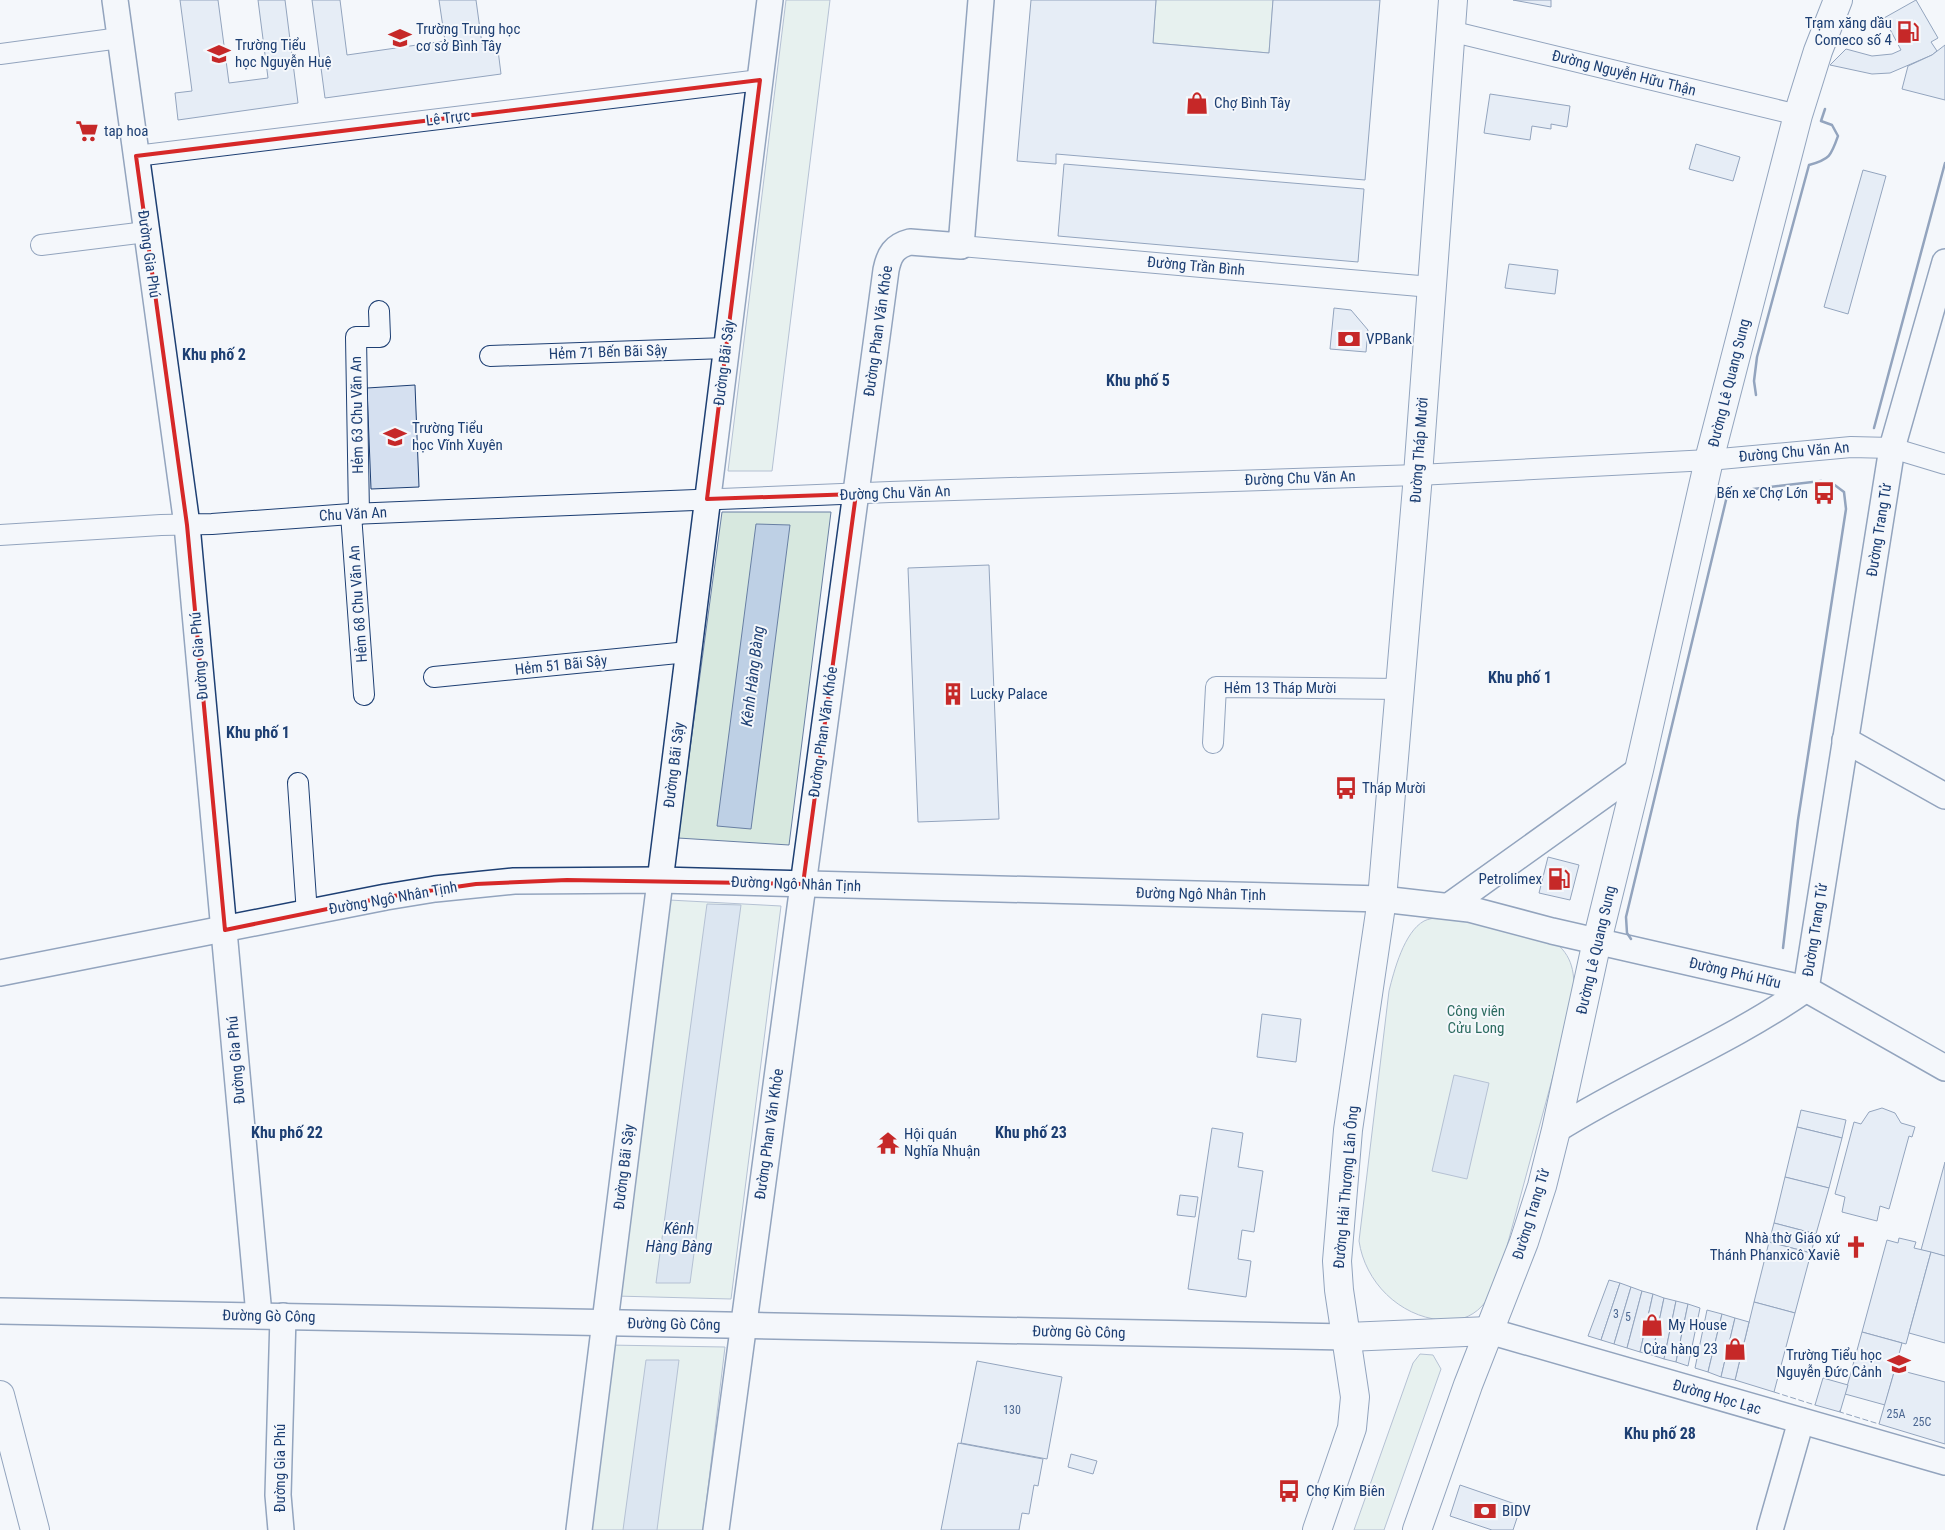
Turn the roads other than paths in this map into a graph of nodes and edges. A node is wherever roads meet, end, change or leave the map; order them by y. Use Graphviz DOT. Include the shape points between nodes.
graph roads {
  1 [pos="115,0"];
  2 [pos="770,0"];
  3 [pos="981,0"];
  4 [pos="1453,0"];
  5 [pos="1838,0"];
  6 [pos="1450,31"];
  7 [pos="120,38"];
  8 [pos="0,54"];
  9 [pos="760,80"];
  10 [pos="1798,114"];
  11 [pos="136,156"];
  12 [pos="146,232"];
  13 [pos="42,245"];
  14 [pos="961,246"];
  15 [pos="1945,262"];
  16 [pos="1431,287"];
  17 [pos="379,311"];
  18 [pos="726,348"];
  19 [pos="490,356"];
  20 [pos="1892,448"];
  21 [pos="1709,460"];
  22 [pos="1945,464"];
  23 [pos="1418,475"];
  24 [pos="856,494"];
  25 [pos="707,499"];
  26 [pos="355,514"];
  27 [pos="187,525"];
  28 [pos="0,535"];
  29 [pos="688,652"];
  30 [pos="434,677"];
  31 [pos="1400,689"];
  32 [pos="364,695"];
  33 [pos="1846,740"];
  34 [pos="1213,743"];
  35 [pos="1639,770"];
  36 [pos="298,783"];
  37 [pos="1945,796"];
  38 [pos="660,880"];
  39 [pos="803,884"];
  40 [pos="1382,899"];
  41 [pos="1450,906"];
  42 [pos="307,914"];
  43 [pos="225,930"];
  44 [pos="1597,941"];
  45 [pos="0,973"];
  46 [pos="1806,989"];
  47 [pos="1945,1068"];
  48 [pos="1556,1130"];
  49 [pos="0,1311"];
  50 [pos="259,1316"];
  51 [pos="283,1316"];
  52 [pos="605,1322"];
  53 [pos="743,1325"];
  54 [pos="1489,1331"];
  55 [pos="1347,1337"];
  56 [pos="0,1395"];
  57 [pos="1801,1421"];
  58 [pos="1945,1462"];
  59 [pos="35,1530"];
  60 [pos="281,1530"];
  61 [pos="579,1530"];
  62 [pos="716,1530"];
  63 [pos="1316,1530"];
  64 [pos="1417,1530"];
  65 [pos="1770,1530"];
  1 -- 7 [label="street, Đường Gia Phú"];
  2 -- 9 [label="street, Đường Bãi Sậy"];
  3 -- 14 [label="street"];
  4 -- 6 [label="main road, Đường Tháp Mười"];
  5 -- 10 [label="main road, Đường Lê Quang Sung"];
  6 -- 10 [label="street, Đường Nguyễn Hữu Thận"];
  6 -- 16 [label="main road, Đường Tháp Mười"];
  7 -- 8 [label="street"];
  7 -- 11 [label="street, Đường Gia Phú"];
  9 -- 11 [label="street, Lê Trực"];
  9 -- 18 [label="street, Đường Bãi Sậy"];
  10 -- 21 [label="main road, Đường Lê Quang Sung"];
  11 -- 12 [label="street, Đường Gia Phú"];
  12 -- 13 [label="street"];
  12 -- 27 [label="street, Đường Gia Phú"];
  14 -- 16 [label="street, Đường Trần Bình"];
  14 -- 24 [label="street, Đường Phan Văn Khỏe" via="910,242 897,246 888,260"];
  15 -- 20 [label="street, Đường Trang Tử"];
  16 -- 23 [label="main road, Đường Tháp Mười"];
  17 -- 26 [label="street, Hẻm 63 Chu Văn An" via="380,337 356,337"];
  18 -- 19 [label="street, Hẻm 71 Bến Bãi Sậy"];
  18 -- 25 [label="street, Đường Bãi Sậy"];
  20 -- 21 [label="street, Đường Chu Văn An" via="1837,448"];
  20 -- 22 [label="street, Đường Chu Văn An"];
  20 -- 33 [label="street, Đường Trang Tử"];
  21 -- 23 [label="street, Đường Chu Văn An"];
  21 -- 35 [label="main road, Đường Lê Quang Sung"];
  23 -- 24 [label="street, Đường Chu Văn An"];
  23 -- 31 [label="main road, Đường Tháp Mười"];
  24 -- 25 [label="street, Đường Chu Văn An"];
  24 -- 39 [label="street, Đường Phan Văn Khỏe"];
  25 -- 26 [label="street, Chu Văn An"];
  25 -- 29 [label="street, Đường Bãi Sậy"];
  26 -- 27 [label="street, Chu Văn An"];
  26 -- 32 [label="street, Hẻm 68 Chu Văn An"];
  27 -- 28 [label="street, Chu Văn An"];
  27 -- 43 [label="street, Đường Gia Phú"];
  29 -- 30 [label="street, Hẻm 51 Bãi Sậy"];
  29 -- 38 [label="street, Đường Bãi Sậy"];
  31 -- 34 [label="street, Hẻm 13 Tháp Mười" via="1216,687"];
  31 -- 40 [label="main road, Đường Tháp Mười"];
  33 -- 37 [label="street"];
  33 -- 46 [label="street, Đường Trang Tử"];
  35 -- 41 [label="street"];
  35 -- 44 [label="main road, Đường Lê Quang Sung"];
  36 -- 42 [label="street"];
  38 -- 39 [label="street, Đường Ngô Nhân Tịnh"];
  38 -- 42 [label="street, Đường Ngô Nhân Tịnh" via="476,884 386,897"];
  38 -- 52 [label="street, Đường Bãi Sậy"];
  39 -- 40 [label="street, Đường Ngô Nhân Tịnh"];
  39 -- 53 [label="street, Đường Phan Văn Khỏe"];
  40 -- 41 [label="street, Đường Ngô Nhân Tịnh"];
  40 -- 55 [label="main road, Đường Hải Thượng Lãn Ông" via="1348,1130 1338,1261"];
  41 -- 44 [label="street, Đường Ngô Nhân Tịnh"];
  42 -- 43 [label="street, Đường Ngô Nhân Tịnh"];
  43 -- 45 [label="street, Đường Ngô Nhân Tịnh"];
  43 -- 50 [label="street, Đường Gia Phú"];
  44 -- 46 [label="street, Đường Phú Hữu"];
  44 -- 48 [label="main road, Đường Lê Quang Sung"];
  46 -- 47 [label="street, Đường Phú Hữu"];
  46 -- 48 [label="street, Đường Trang Tử" via="1756,1021"];
  48 -- 54 [label="main road, Đường Trang Tử" via="1524,1242"];
  49 -- 50 [label="street, Đường Gò Công"];
  50 -- 51 [label="street, Đường Gò Công"];
  51 -- 52 [label="street, Đường Gò Công"];
  51 -- 60 [label="street, Đường Gia Phú" via="278,1495"];
  52 -- 53 [label="street, Đường Gò Công"];
  52 -- 61 [label="street, Đường Bãi Sậy"];
  53 -- 55 [label="street, Đường Gò Công"];
  53 -- 62 [label="street, Đường Phan Văn Khỏe"];
  54 -- 55 [label="main road"];
  54 -- 57 [label="street, Đường Học Lạc"];
  54 -- 64 [label="main road, Đường Trang Tử"];
  55 -- 63 [label="main road, Đường Hải Thượng Lãn Ông" via="1355,1397 1352,1428"];
  56 -- 59 [label="main road"];
  57 -- 58 [label="street, Đường Học Lạc"];
  57 -- 65 [label="street"];
}
